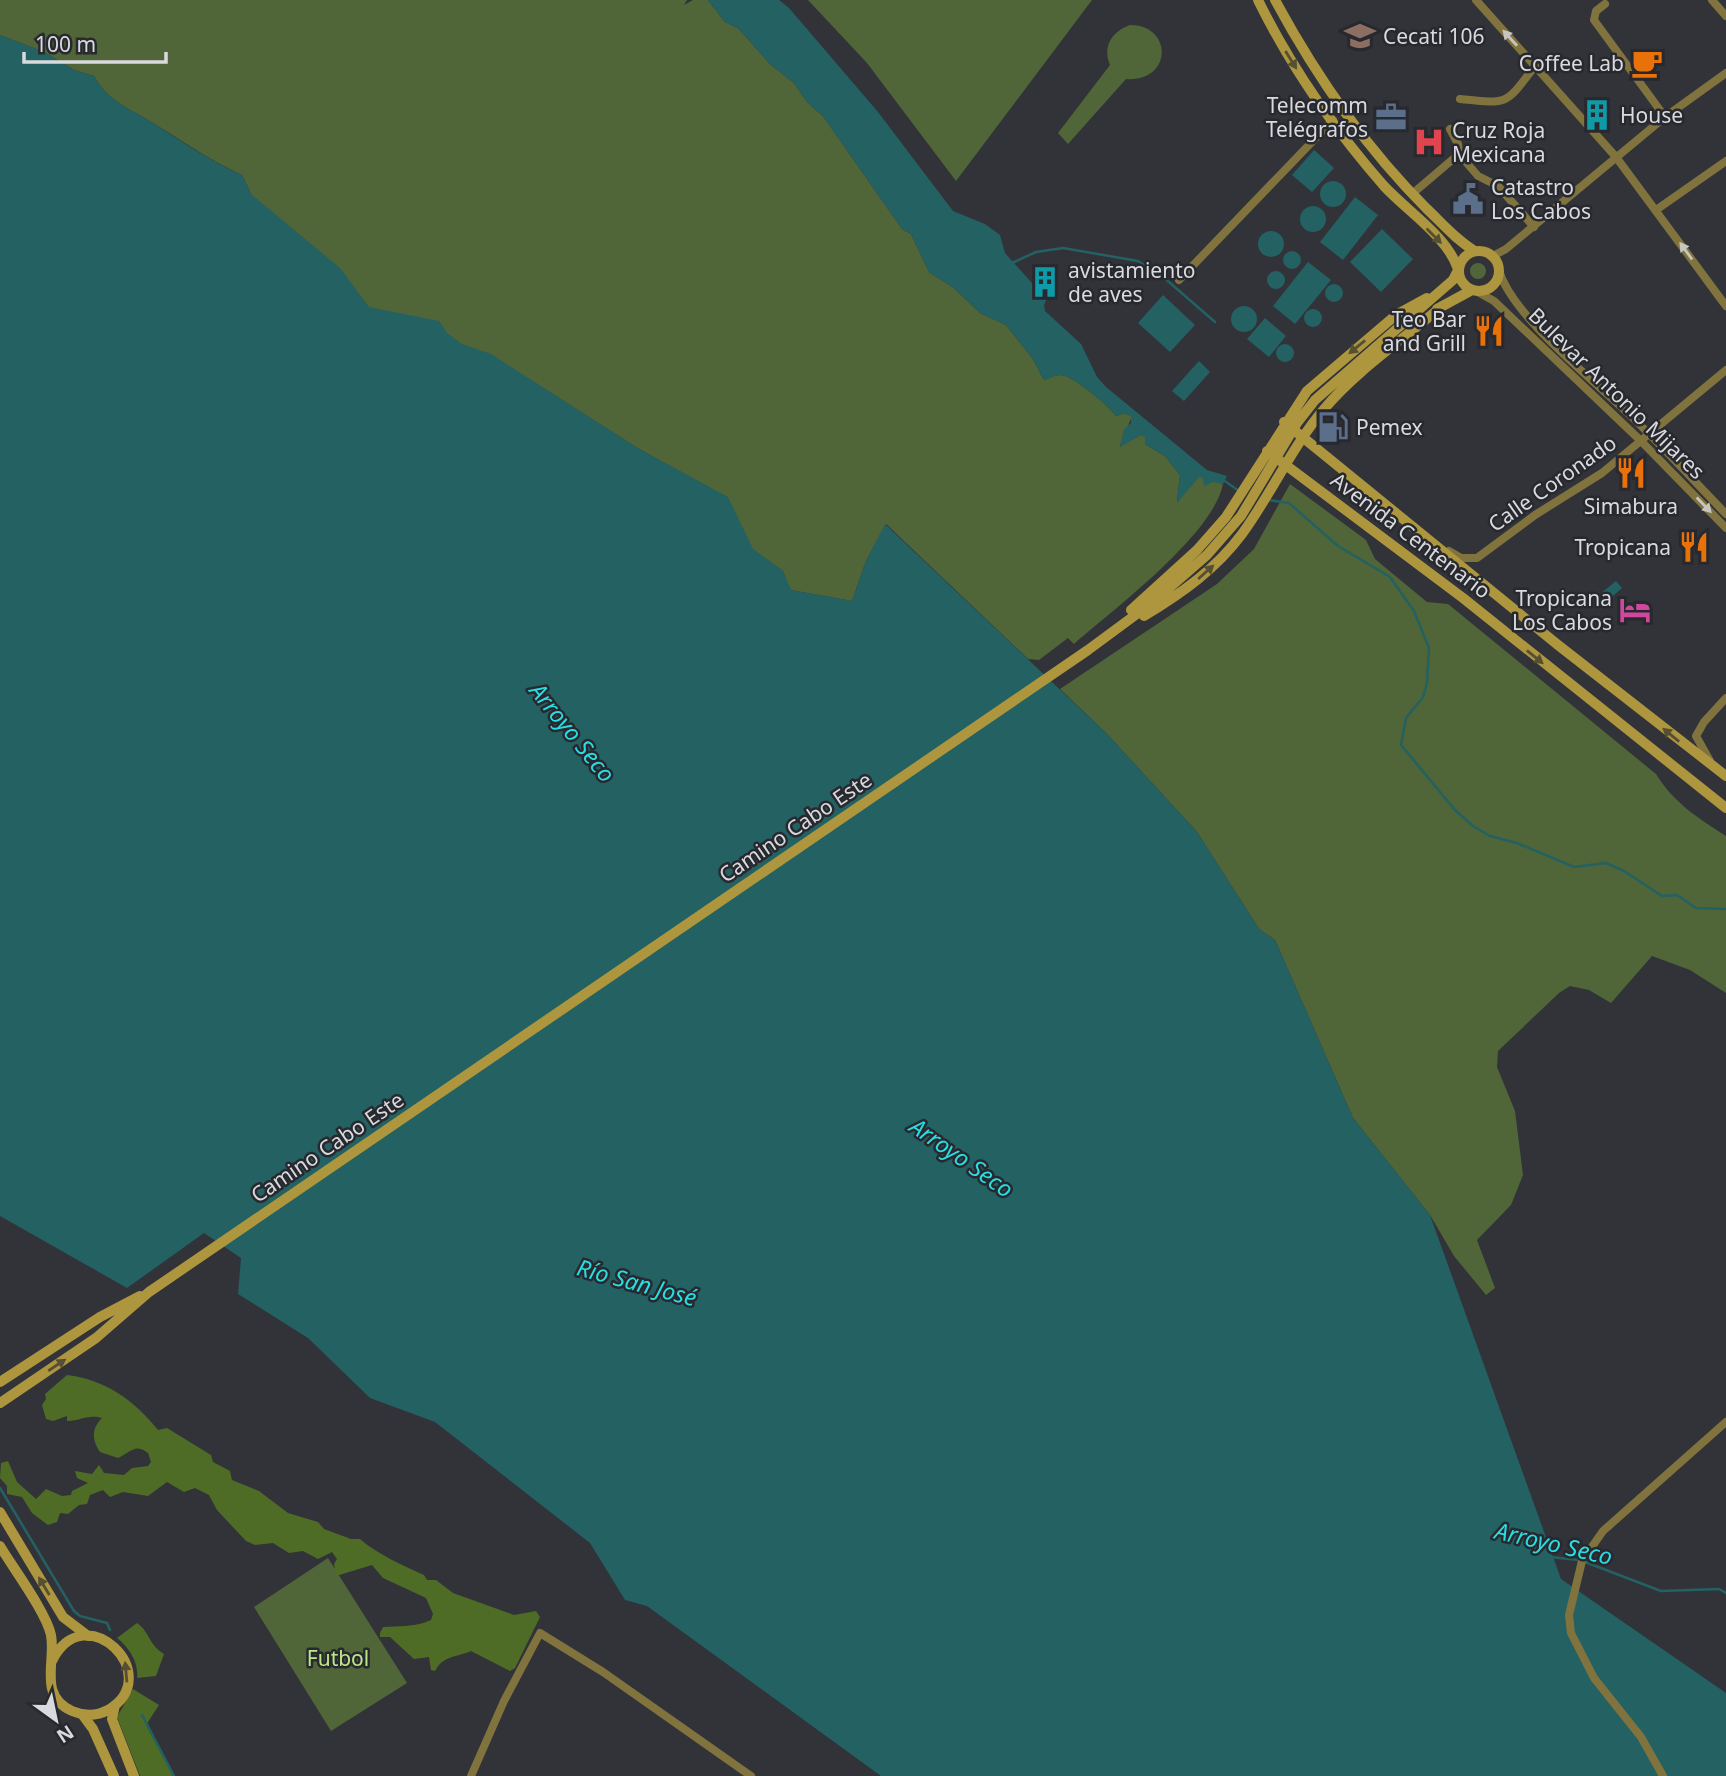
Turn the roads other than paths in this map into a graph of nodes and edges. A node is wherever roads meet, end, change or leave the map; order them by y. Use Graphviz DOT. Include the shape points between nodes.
graph roads {
  1 [pos="1258,0"];
  2 [pos="1275,0"];
  3 [pos="1476,0"];
  4 [pos="1712,0"];
  5 [pos="1605,4"];
  6 [pos="1726,16"];
  7 [pos="1535,66"];
  8 [pos="1726,73"];
  9 [pos="1460,99"];
  10 [pos="1665,117"];
  11 [pos="1333,120"];
  12 [pos="1450,128"];
  13 [pos="1459,154"];
  14 [pos="1616,157"];
  15 [pos="1726,161"];
  16 [pos="1398,177"];
  17 [pos="1386,187"];
  18 [pos="1412,194"];
  19 [pos="1656,210"];
  20 [pos="1534,227"];
  21 [pos="1475,251"];
  22 [pos="1493,257"];
  23 [pos="1458,270"];
  24 [pos="1499,271"];
  25 [pos="1179,280"];
  26 [pos="1474,291"];
  27 [pos="1434,295"];
  28 [pos="1442,306"];
  29 [pos="1726,306"];
  30 [pos="1400,328"];
  31 [pos="1726,370"];
  32 [pos="1284,422"];
  33 [pos="1648,434"];
  34 [pos="1303,437"];
  35 [pos="1641,440"];
  36 [pos="1267,451"];
  37 [pos="1286,464"];
  38 [pos="1726,514"];
  39 [pos="1726,528"];
  40 [pos="1423,536"];
  41 [pos="1088,650"];
  42 [pos="1726,698"];
  43 [pos="1716,769"];
  44 [pos="1726,776"];
  45 [pos="1726,808"];
  46 [pos="149,1292"];
  47 [pos="0,1382"];
  48 [pos="0,1403"];
  49 [pos="1726,1422"];
  50 [pos="0,1512"];
  51 [pos="0,1546"];
  52 [pos="88,1636"];
  53 [pos="52,1661"];
  54 [pos="115,1705"];
  55 [pos="82,1714"];
  56 [pos="114,1776"];
  57 [pos="134,1776"];
  58 [pos="471,1776"];
  59 [pos="751,1776"];
  60 [pos="1663,1776"];
  1 -- 11 [label="main road, one-way"];
  2 -- 16 [label="main road" via="1343,110"];
  7 -- 3 [label="street, one-way"];
  4 -- 6 [label="street"];
  5 -- 10 [label="street" via="1596,10 1594,20"];
  7 -- 9 [label="street" via="1509,100"];
  7 -- 14 [label="street"];
  8 -- 10 [label="street"];
  10 -- 14 [label="street"];
  11 -- 17 [label="main road"];
  11 -- 25 [label="street"];
  12 -- 13 [label="street"];
  13 -- 18 [label="street"];
  13 -- 20 [label="street" via="1480,177 1498,186"];
  14 -- 19 [label="street"];
  14 -- 20 [label="street"];
  15 -- 19 [label="street"];
  16 -- 17 [label="main road"];
  16 -- 18 [label="main road"];
  17 -- 23 [label="main road, one-way" via="1448,250"];
  18 -- 21 [label="main road"];
  29 -- 19 [label="street, one-way"];
  20 -- 22 [label="street"];
  21 -- 22 [label="main road"];
  21 -- 23 [label="main road" via="1463,257"];
  22 -- 24 [label="main road"];
  23 -- 26 [label="main road" via="1461,281"];
  23 -- 27 [label="main road, Camino Cabo Este"];
  24 -- 26 [label="main road" via="1492,286"];
  24 -- 33 [label="street, Bulevar Antonio Mijares" via="1535,324"];
  26 -- 28 [label="main road, Camino Cabo Este"];
  26 -- 35 [label="street, Bulevar Antonio Mijares" via="1496,303"];
  27 -- 30 [label="main road, Camino Cabo Este"];
  27 -- 32 [label="main road, one-way" via="1396,315 1327,372"];
  28 -- 30 [label="main road, Camino Cabo Este"];
  28 -- 34 [label="main road" via="1338,394"];
  30 -- 41 [label="main road, Camino Cabo Este" via="1327,388 1297,423 1241,516 1216,546"];
  31 -- 33 [label="street, Calle Coronado"];
  32 -- 34 [label="main road, Avenida Centenario"];
  32 -- 36 [label="main road"];
  33 -- 35 [label="street, Calle Coronado"];
  33 -- 38 [label="street, Bulevar Antonio Mijares"];
  34 -- 37 [label="main road"];
  34 -- 40 [label="main road, Avenida Centenario"];
  35 -- 39 [label="street, Bulevar Antonio Mijares, one-way"];
  35 -- 40 [label="street, Calle Coronado" via="1602,473 1535,514 1477,558 1461,558"];
  36 -- 37 [label="main road, Avenida Centenario"];
  36 -- 41 [label="main road" via="1233,508 1197,550"];
  41 -- 37 [label="main road, one-way" via="1203,576 1242,534"];
  37 -- 45 [label="main road, Avenida Centenario, one-way" via="1463,597"];
  43 -- 40 [label="main road, Avenida Centenario, one-way"];
  41 -- 46 [label="main road, Camino Cabo Este"];
  42 -- 43 [label="street" via="1696,736"];
  43 -- 44 [label="main road, Avenida Centenario"];
  46 -- 47 [label="main road, Camino Cabo Este" via="100,1317"];
  48 -- 46 [label="main road, Camino Cabo Este, one-way" via="96,1338"];
  49 -- 60 [label="street" via="1603,1531 1582,1561 1569,1615 1571,1633 1594,1678 1641,1737"];
  52 -- 50 [label="main road, one-way" via="63,1617"];
  51 -- 53 [label="main road" via="48,1626"];
  52 -- 53 [label="main road" via="66,1643"];
  54 -- 52 [label="main road, one-way" via="128,1682 125,1660 110,1642"];
  53 -- 55 [label="main road" via="50,1684 56,1698"];
  54 -- 55 [label="main road" via="97,1714"];
  54 -- 57 [label="main road" via="112,1719"];
  55 -- 56 [label="main road"];
  58 -- 59 [label="street" via="540,1633"];
}
